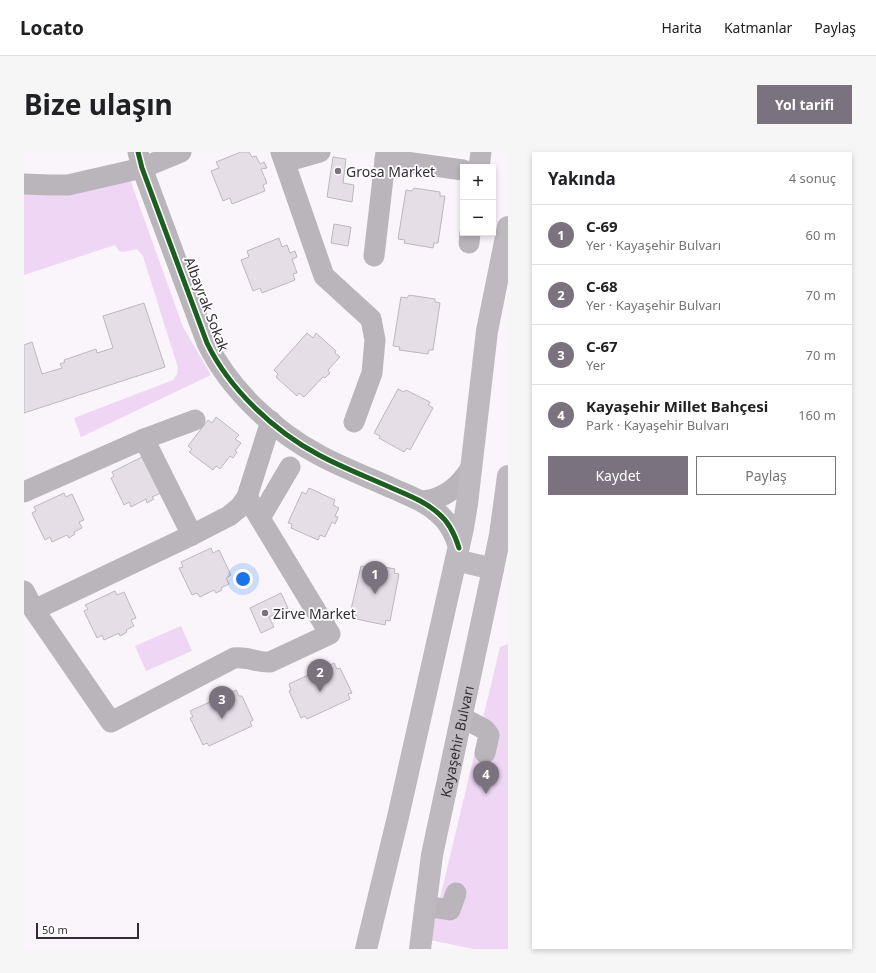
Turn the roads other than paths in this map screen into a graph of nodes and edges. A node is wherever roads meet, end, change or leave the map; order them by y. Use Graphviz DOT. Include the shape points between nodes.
graph roads {
  1 [pos="181,152"];
  2 [pos="320,152"];
  3 [pos="481,152"];
  4 [pos="386,156"];
  5 [pos="283,157"];
  6 [pos="140,160"];
  7 [pos="479,164"];
  8 [pos="460,169"];
  9 [pos="24,184"];
  10 [pos="508,227"];
  11 [pos="374,256"];
  12 [pos="195,420"];
  13 [pos="271,421"];
  14 [pos="354,422"];
  15 [pos="144,439"];
  16 [pos="290,467"];
  17 [pos="471,468"];
  18 [pos="508,476"];
  19 [pos="24,492"];
  20 [pos="247,497"];
  21 [pos="423,501"];
  22 [pos="260,518"];
  23 [pos="192,535"];
  24 [pos="457,554"];
  25 [pos="493,569"];
  26 [pos="24,591"];
  27 [pos="34,610"];
  28 [pos="461,717"];
  29 [pos="485,753"];
  30 [pos="456,893"];
  31 [pos="425,906"];
  32 [pos="366,949"];
  33 [pos="420,949"];
  1 -- 6 [label="street"];
  2 -- 5 [label="street"];
  3 -- 7 [label="street"];
  4 -- 8 [label="street"];
  4 -- 11 [label="street"];
  5 -- 14 [label="street" via="324,276 371,319 374,340 372,373"];
  6 -- 9 [label="street" via="68,185"];
  6 -- 13 [label="street, Albayrak Sokak" via="214,357 239,392"];
  10 -- 17 [label="main road" via="487,331"];
  12 -- 15 [label="street"];
  13 -- 20 [label="street"];
  13 -- 21 [label="street, Albayrak Sokak" via="320,456"];
  15 -- 19 [label="street"];
  15 -- 23 [label="street"];
  16 -- 22 [label="street"];
  17 -- 21 [label="street" via="448,494 431,501"];
  17 -- 24 [label="main road"];
  18 -- 25 [label="main road, Kayaşehir Bulvarı"];
  20 -- 22 [label="street"];
  20 -- 23 [label="street" via="229,516"];
  21 -- 24 [label="street, Albayrak Sokak" via="450,526 456,538"];
  22 -- 27 [label="street" via="330,634 270,662 234,658 111,722"];
  23 -- 27 [label="street"];
  24 -- 25 [label="main road"];
  24 -- 32 [label="main road"];
  25 -- 28 [label="main road, Kayaşehir Bulvarı"];
  26 -- 27 [label="street"];
  28 -- 29 [label="street" via="484,728 489,735"];
  28 -- 31 [label="main road, Kayaşehir Bulvarı" via="432,856"];
  30 -- 31 [label="street" via="450,910"];
  31 -- 33 [label="main road, Kayaşehir Bulvarı"];
}
